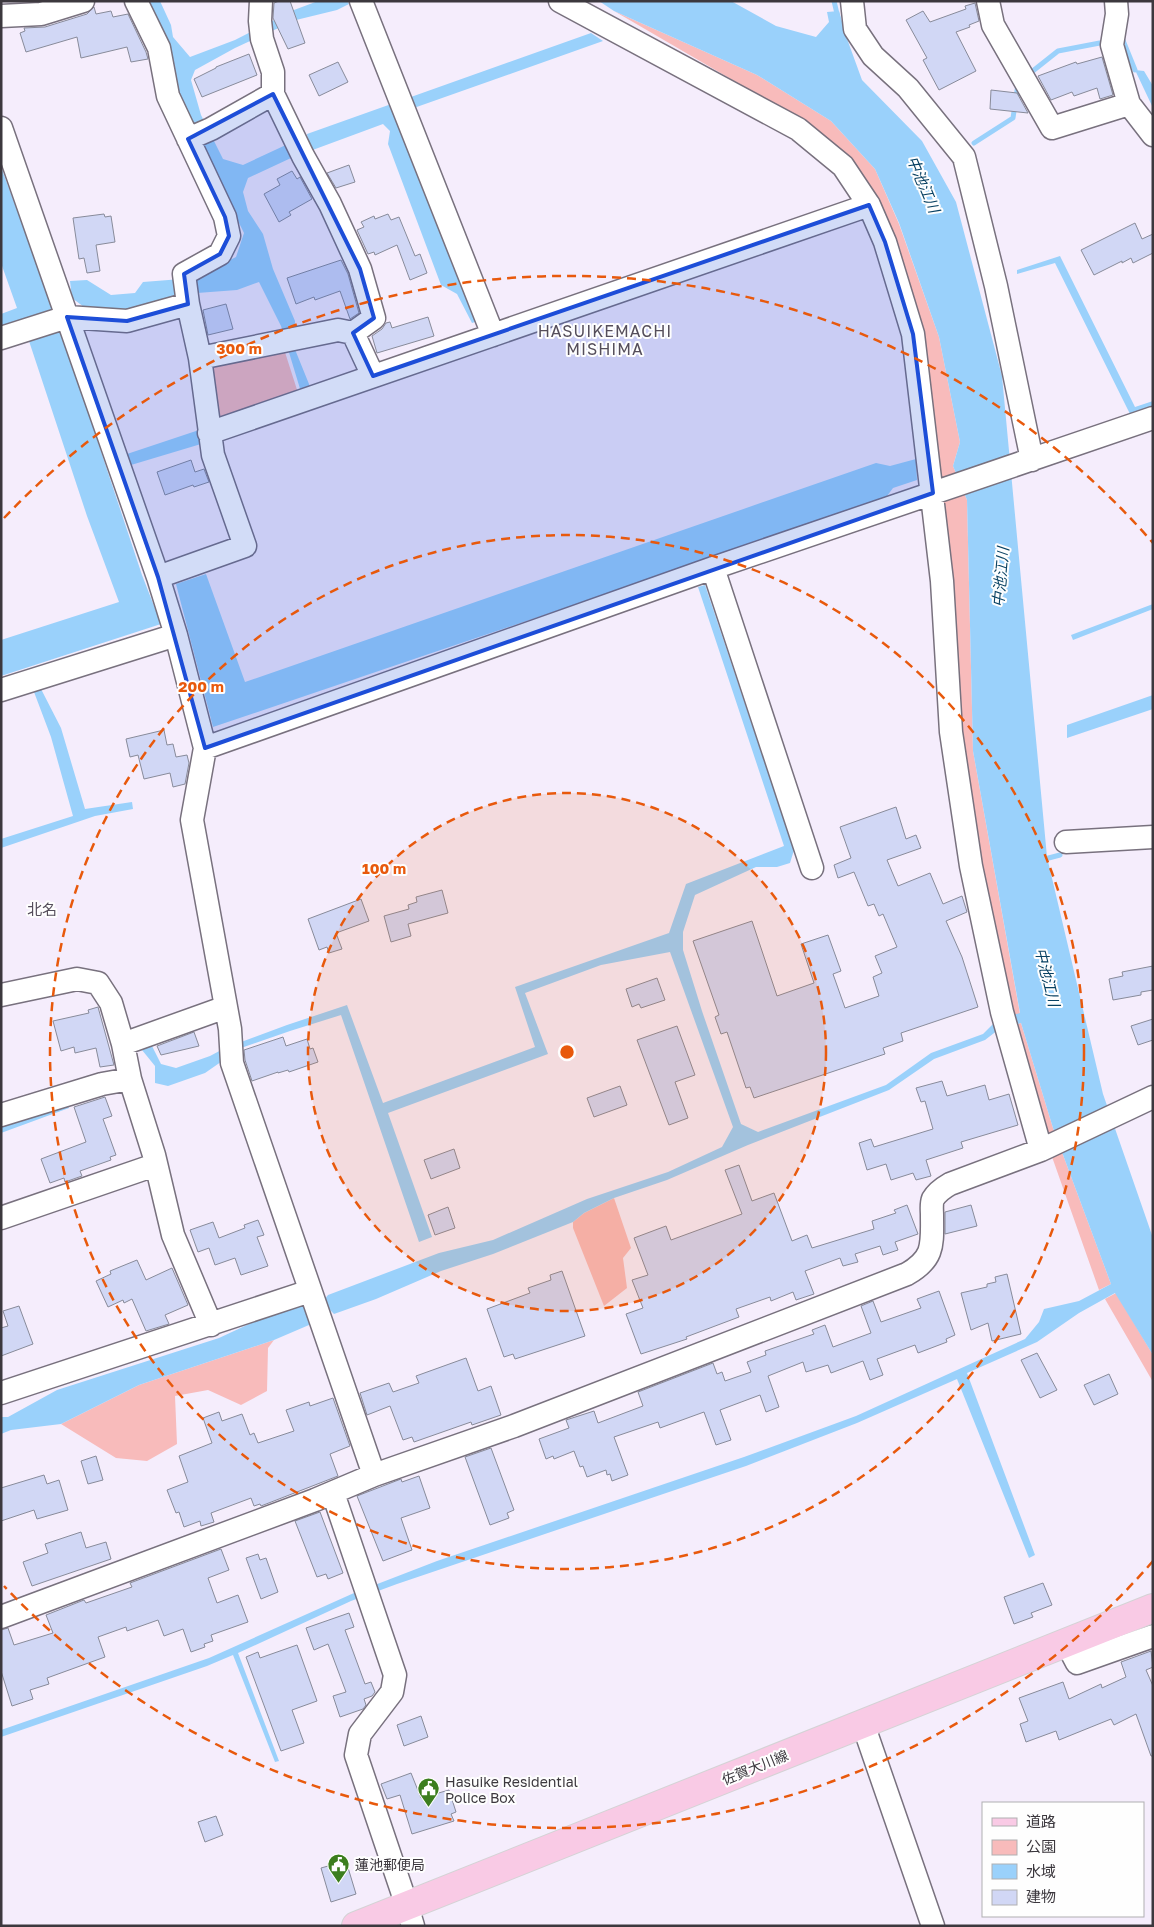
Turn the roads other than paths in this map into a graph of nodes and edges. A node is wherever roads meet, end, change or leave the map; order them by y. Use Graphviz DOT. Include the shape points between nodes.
graph roads {
  1 [pos="83,1"];
  2 [pos="136,1"];
  3 [pos="361,1"];
  4 [pos="560,1"];
  5 [pos="852,1"];
  6 [pos="988,1"];
  7 [pos="1116,1"];
  8 [pos="1,16"];
  9 [pos="261,20"];
  10 [pos="273,94"];
  11 [pos="1129,104"];
  12 [pos="1,128"];
  13 [pos="1153,135"];
  14 [pos="188,139"];
  15 [pos="869,205"];
  16 [pos="187,301"];
  17 [pos="67,317"];
  18 [pos="353,333"];
  19 [pos="493,335"];
  20 [pos="1,338"];
  21 [pos="200,358"];
  22 [pos="373,376"];
  23 [pos="1153,418"];
  24 [pos="209,433"];
  25 [pos="1028,461"];
  26 [pos="937,492"];
  27 [pos="713,568"];
  28 [pos="158,577"];
  29 [pos="176,635"];
  30 [pos="1,690"];
  31 [pos="205,748"];
  32 [pos="1153,836"];
  33 [pos="1066,842"];
  34 [pos="812,868"];
  35 [pos="1,995"];
  36 [pos="226,1007"];
  37 [pos="123,1044"];
  38 [pos="130,1079"];
  39 [pos="1153,1097"];
  40 [pos="1,1115"];
  41 [pos="1041,1150"];
  42 [pos="155,1165"];
  43 [pos="1,1218"];
  44 [pos="314,1301"];
  45 [pos="211,1325"];
  46 [pos="1,1393"];
  47 [pos="374,1476"];
  48 [pos="333,1493"];
  49 [pos="1153,1608"];
  50 [pos="1,1617"];
  51 [pos="1153,1636"];
  52 [pos="1066,1642"];
  53 [pos="862,1724"];
  54 [pos="410,1916"];
  55 [pos="356,1926"];
  56 [pos="933,1926"];
  1 -- 8 [label="street" via="41,14"];
  2 -- 14 [label="street" via="158,48 168,96"];
  3 -- 19 [label="street"];
  4 -- 15 [label="street" via="798,130 843,166"];
  5 -- 25 [label="street" via="855,29 873,56 908,88 964,157 996,286"];
  6 -- 11 [label="street" via="993,25 1052,128"];
  7 -- 11 [label="street" via="1112,45"];
  9 -- 10 [label="street" via="273,72"];
  10 -- 14 [label="street"];
  10 -- 18 [label="street" via="360,269 374,318"];
  11 -- 13 [label="street"];
  12 -- 17 [label="street"];
  14 -- 16 [label="street" via="225,217 229,236 220,254 184,274"];
  15 -- 19 [label="street"];
  15 -- 26 [label="street" via="885,242 913,334"];
  16 -- 17 [label="street" via="127,321"];
  16 -- 21 [label="street"];
  17 -- 20 [label="street"];
  17 -- 28 [label="street"];
  18 -- 21 [label="street" via="338,330"];
  18 -- 22 [label="street"];
  19 -- 22 [label="street"];
  21 -- 24 [label="street"];
  22 -- 24 [label="street"];
  23 -- 25 [label="street"];
  24 -- 28 [label="street" via="213,456 245,546"];
  25 -- 26 [label="street"];
  26 -- 27 [label="street"];
  26 -- 41 [label="street" via="951,732 971,866 1002,1012"];
  27 -- 31 [label="street"];
  27 -- 34 [label="street"];
  28 -- 29 [label="street"];
  29 -- 30 [label="street"];
  29 -- 31 [label="street"];
  31 -- 36 [label="street" via="192,820"];
  32 -- 33 [label="street"];
  35 -- 37 [label="street" via="77,979 98,983 111,1002"];
  36 -- 37 [label="street"];
  36 -- 44 [label="street" via="232,1063"];
  37 -- 38 [label="street"];
  38 -- 40 [label="street" via="102,1084"];
  38 -- 42 [label="street"];
  39 -- 41 [label="street"];
  41 -- 47 [label="street" via="938,1191 932,1201 932,1244 926,1259 906,1274 514,1426"];
  42 -- 43 [label="street"];
  42 -- 45 [label="street" via="173,1235"];
  44 -- 45 [label="street"];
  44 -- 47 [label="street"];
  45 -- 46 [label="street"];
  47 -- 48 [label="street"];
  48 -- 50 [label="street"];
  48 -- 54 [label="street" via="394,1675 392,1692 360,1734 356,1755"];
  49 -- 52 [label="main road, 佐賀大川線"];
  51 -- 52 [label="street" via="1077,1663"];
  52 -- 53 [label="main road, 佐賀大川線"];
  53 -- 54 [label="main road, 佐賀大川線"];
  53 -- 56 [label="street"];
  54 -- 55 [label="main road, 佐賀大川線"];
}
